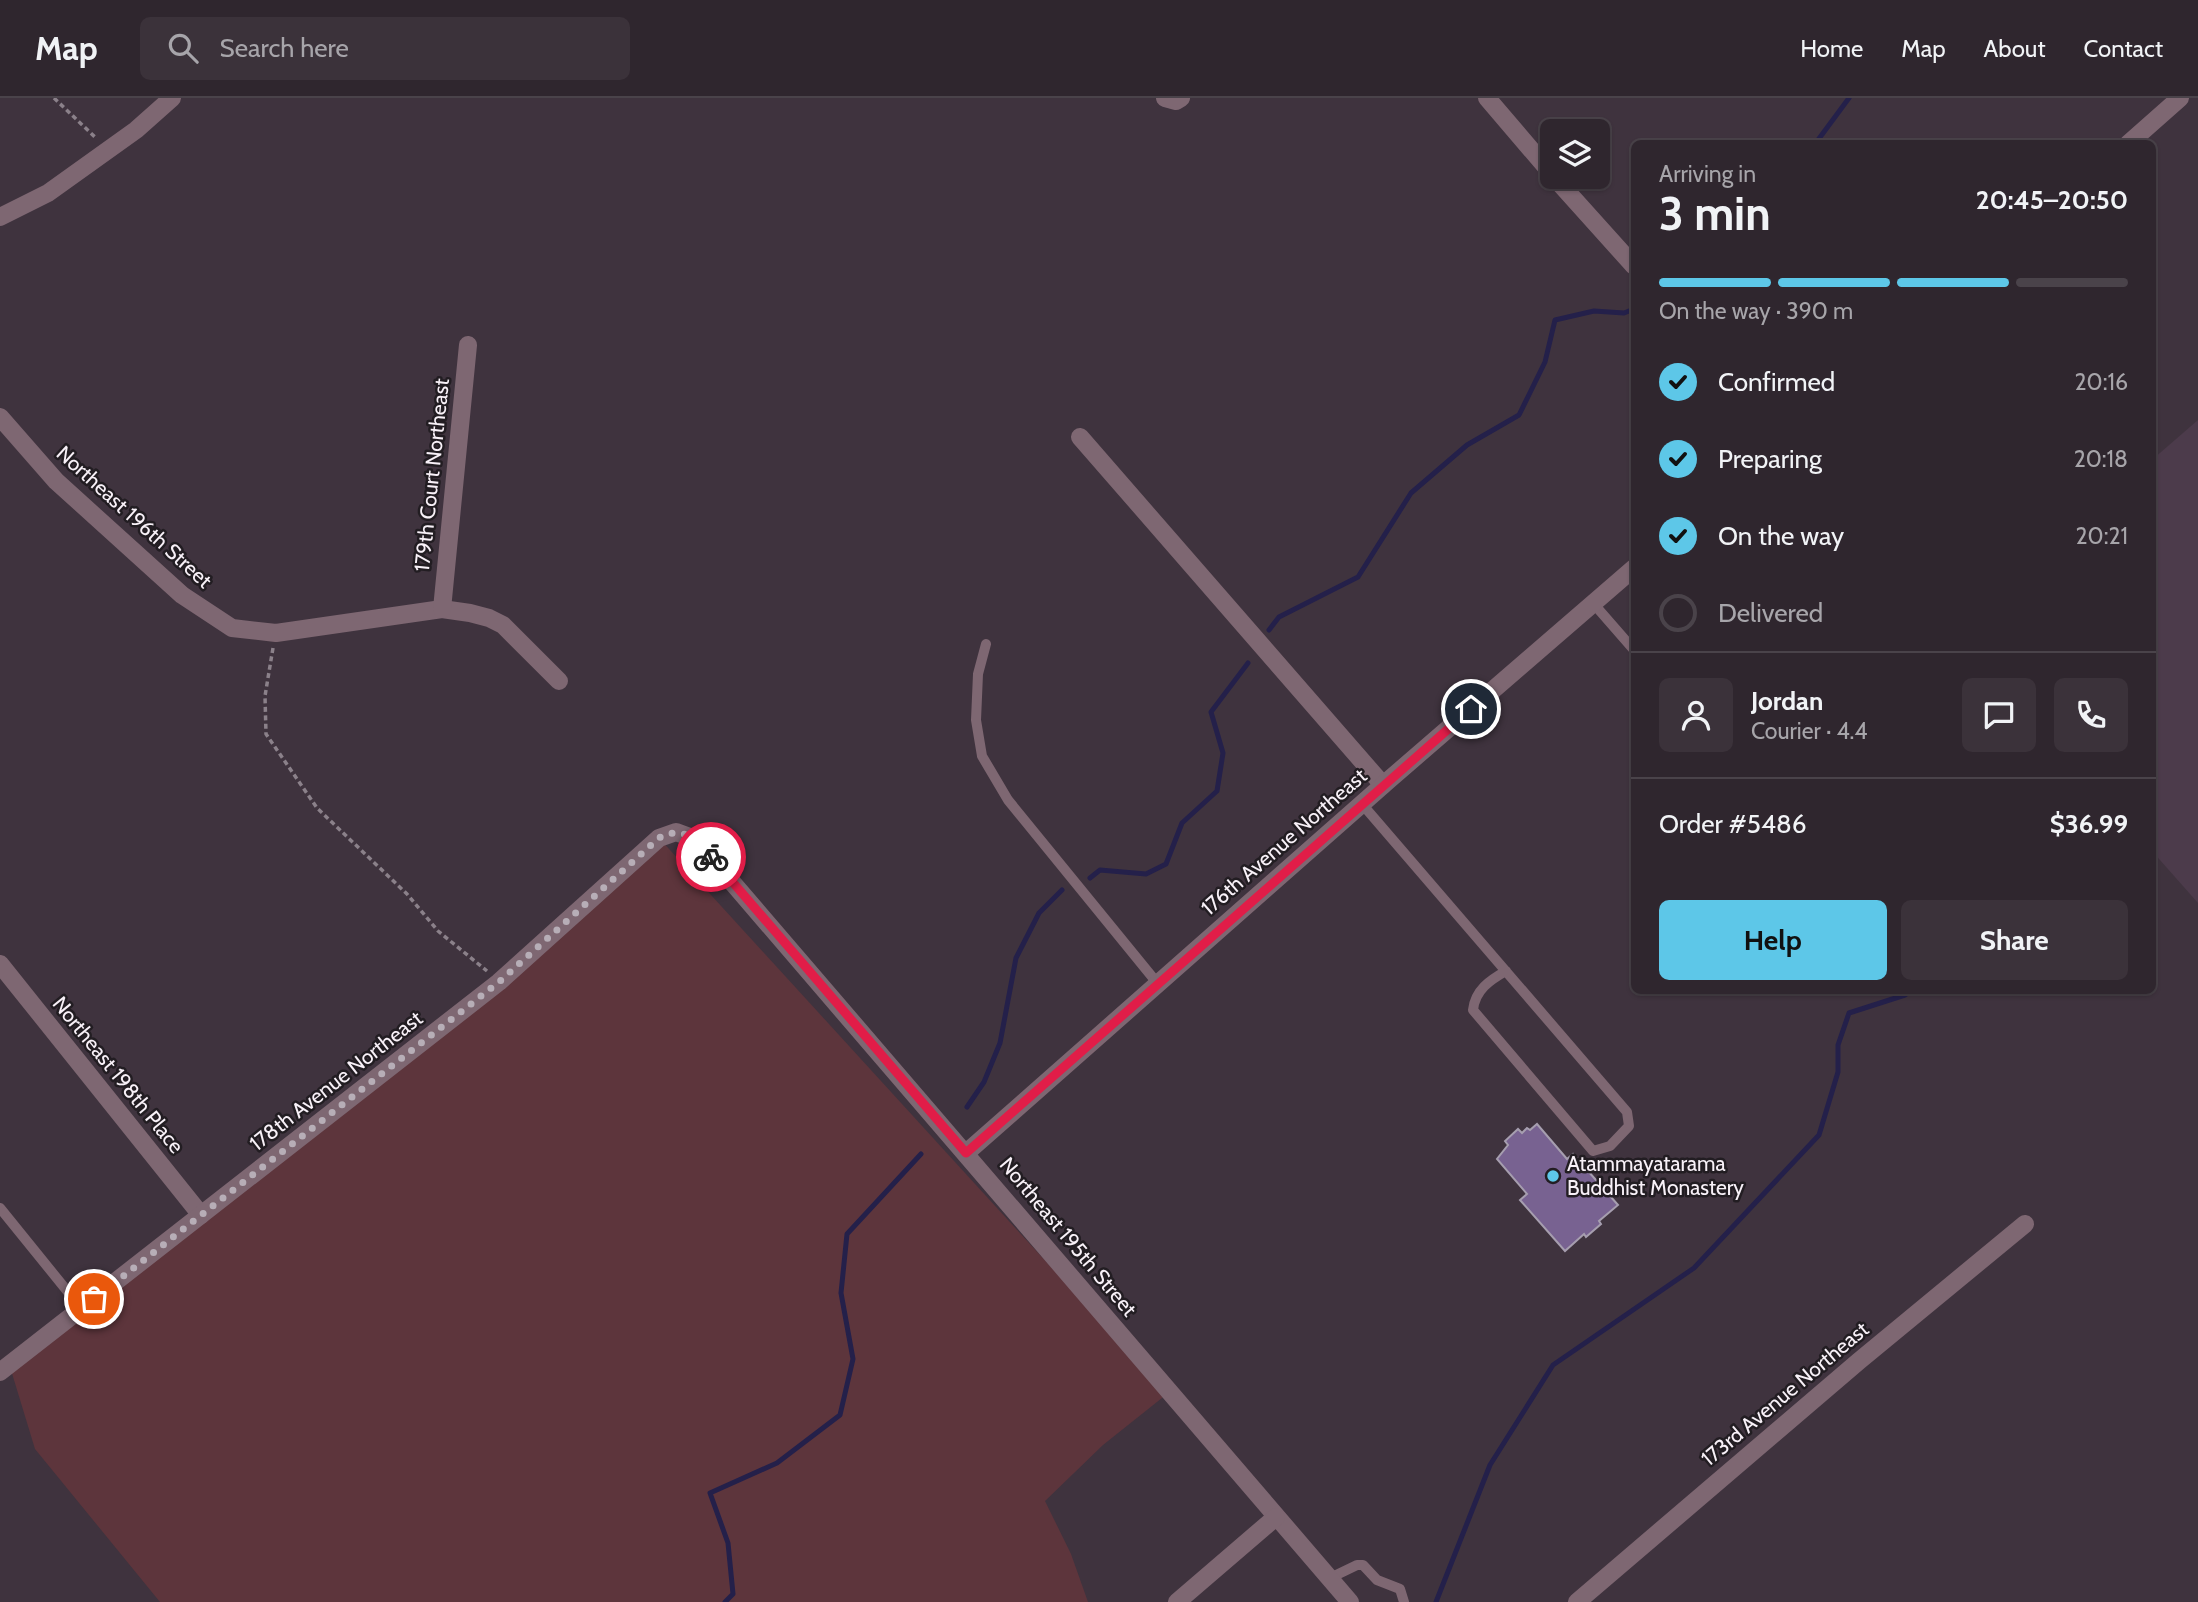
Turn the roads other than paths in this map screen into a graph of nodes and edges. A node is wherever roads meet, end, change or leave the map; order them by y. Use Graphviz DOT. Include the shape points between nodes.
graph roads {
  1 [pos="172,98"];
  2 [pos="1165,98"];
  3 [pos="1181,98"];
  4 [pos="1487,98"];
  5 [pos="2180,98"];
  6 [pos="2133,140"];
  7 [pos="1540,161"];
  8 [pos="1565,189"];
  9 [pos="0,217"];
  10 [pos="1631,263"];
  11 [pos="468,345"];
  12 [pos="0,417"];
  13 [pos="1080,437"];
  14 [pos="1631,571"];
  15 [pos="1593,603"];
  16 [pos="442,609"];
  17 [pos="986,644"];
  18 [pos="1631,647"];
  19 [pos="559,681"];
  20 [pos="1383,785"];
  21 [pos="1362,804"];
  22 [pos="695,839"];
  23 [pos="0,964"];
  24 [pos="1506,971"];
  25 [pos="1158,984"];
  26 [pos="966,1153"];
  27 [pos="0,1208"];
  28 [pos="201,1215"];
  29 [pos="2025,1224"];
  30 [pos="81,1308"];
  31 [pos="0,1372"];
  32 [pos="1276,1517"];
  33 [pos="1330,1578"];
  34 [pos="1177,1602"];
  35 [pos="1350,1602"];
  36 [pos="1404,1602"];
  37 [pos="1577,1602"];
  1 -- 9 [label="street" via="48,193"];
  2 -- 3 [label="street"];
  4 -- 7 [label="street"];
  5 -- 6 [label="street"];
  8 -- 10 [label="street"];
  11 -- 16 [label="street, 179th Court Northeast"];
  12 -- 16 [label="street, Northeast 196th Street" via="56,481 183,595 233,628 275,633"];
  13 -- 20 [label="street"];
  14 -- 15 [label="street, 176th Avenue Northeast"];
  15 -- 18 [label="lane"];
  15 -- 20 [label="street, 176th Avenue Northeast"];
  16 -- 19 [label="street, Northeast 196th Street" via="503,625"];
  17 -- 25 [label="lane" via="978,674 976,720 982,757 1008,800"];
  20 -- 21 [label="street, 176th Avenue Northeast"];
  21 -- 24 [label="lane"];
  21 -- 25 [label="street, 176th Avenue Northeast"];
  22 -- 26 [label="street, Northeast 195th Street"];
  22 -- 28 [label="street, 178th Avenue Northeast" via="676,832 659,838 499,982"];
  23 -- 28 [label="street, Northeast 198th Place"];
  24 -- 24 [label="lane" via="1627,1112 1629,1126 1610,1146 1593,1151 1473,1010 1480,990"];
  25 -- 26 [label="street, 176th Avenue Northeast"];
  26 -- 32 [label="street, Northeast 195th Street"];
  27 -- 30 [label="lane"];
  28 -- 30 [label="street, 178th Avenue Northeast"];
  29 -- 37 [label="street, 173rd Avenue Northeast"];
  30 -- 31 [label="street, 178th Avenue Northeast"];
  32 -- 33 [label="street, Northeast 195th Street"];
  32 -- 34 [label="street"];
  33 -- 35 [label="street, Northeast 195th Street"];
  33 -- 36 [label="lane" via="1363,1565 1377,1580 1400,1590"];
}
